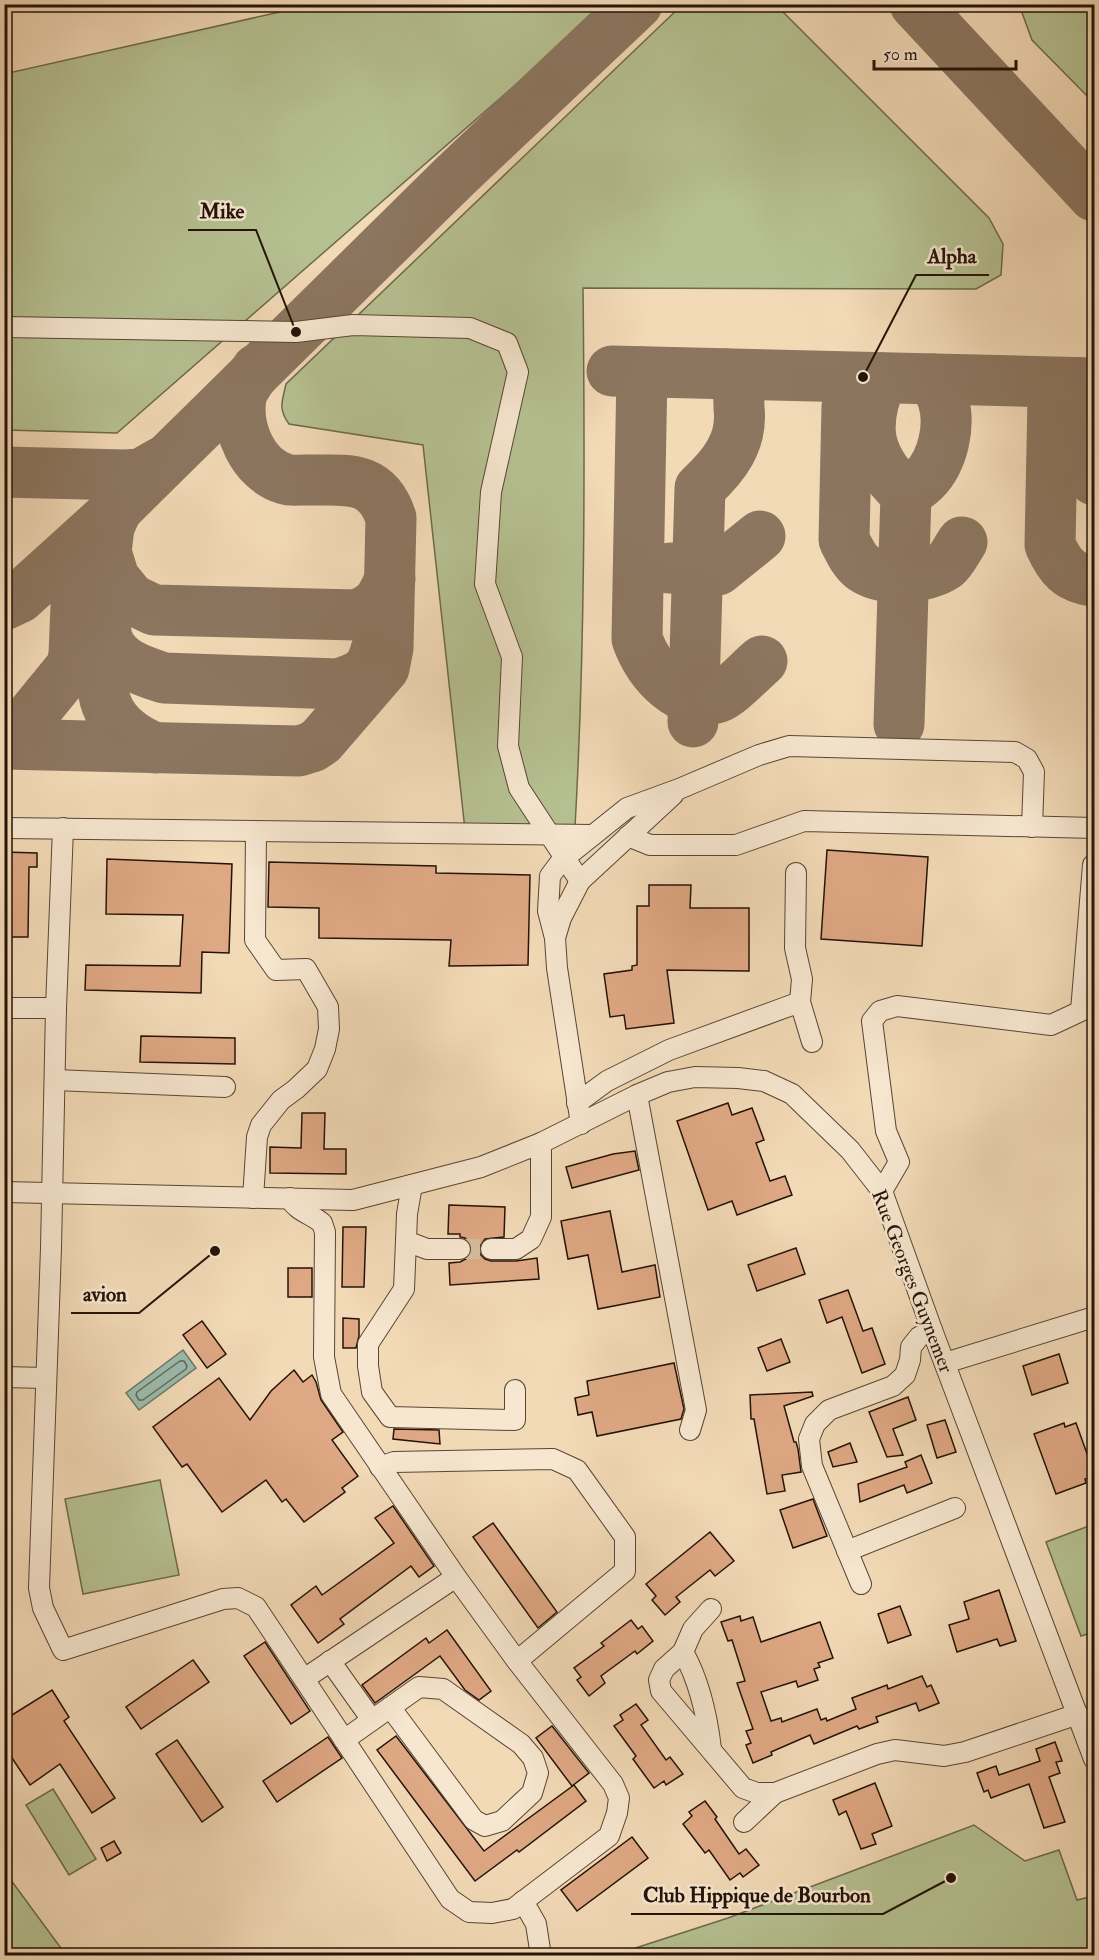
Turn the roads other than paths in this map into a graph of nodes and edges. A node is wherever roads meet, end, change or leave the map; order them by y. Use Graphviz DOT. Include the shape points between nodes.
graph roads {
  1 [pos="4,327"];
  2 [pos="679,789"];
  3 [pos="1032,827"];
  4 [pos="4,828"];
  5 [pos="63,828"];
  6 [pos="1095,828"];
  7 [pos="256,832"];
  8 [pos="549,835"];
  9 [pos="593,835"];
  10 [pos="628,836"];
  11 [pos="565,858"];
  12 [pos="1093,865"];
  13 [pos="796,873"];
  14 [pos="580,881"];
  15 [pos="555,938"];
  16 [pos="800,1002"];
  17 [pos="4,1008"];
  18 [pos="56,1008"];
  19 [pos="812,1042"];
  20 [pos="55,1080"];
  21 [pos="225,1087"];
  22 [pos="637,1095"];
  23 [pos="577,1103"];
  24 [pos="581,1124"];
  25 [pos="541,1143"];
  26 [pos="412,1185"];
  27 [pos="882,1191"];
  28 [pos="4,1192"];
  29 [pos="53,1193"];
  30 [pos="254,1198"];
  31 [pos="290,1198"];
  32 [pos="406,1241"];
  33 [pos="460,1249"];
  34 [pos="491,1249"];
  35 [pos="1095,1317"];
  36 [pos="932,1330"];
  37 [pos="945,1363"];
  38 [pos="4,1377"];
  39 [pos="45,1378"];
  40 [pos="514,1390"];
  41 [pos="690,1430"];
  42 [pos="380,1467"];
  43 [pos="955,1508"];
  44 [pos="847,1551"];
  45 [pos="456,1577"];
  46 [pos="861,1584"];
  47 [pos="711,1610"];
  48 [pos="682,1652"];
  49 [pos="330,1661"];
  50 [pos="517,1661"];
  51 [pos="304,1679"];
  52 [pos="390,1707"];
  53 [pos="1078,1714"];
  54 [pos="372,1720"];
  55 [pos="344,1740"];
  56 [pos="711,1749"];
  57 [pos="1095,1759"];
  58 [pos="775,1793"];
  59 [pos="744,1822"];
  60 [pos="523,1901"];
  61 [pos="541,1956"];
  1 -- 8 [label="street" via="296,332 353,325 470,328 507,343 518,372 491,492 485,584 512,657 508,746 519,788"];
  2 -- 3 [label="street" via="759,755 789,747 1015,752 1026,759 1034,772"];
  2 -- 9 [label="street" via="627,808"];
  2 -- 10 [label="street"];
  3 -- 6 [label="street"];
  3 -- 10 [label="street" via="804,821 735,845 650,845"];
  4 -- 5 [label="street"];
  5 -- 7 [label="street"];
  5 -- 18 [label="street"];
  7 -- 8 [label="street"];
  7 -- 30 [label="street" via="255,940 276,970 306,969 328,1007 329,1029 317,1069 281,1100 261,1125"];
  8 -- 9 [label="street"];
  8 -- 11 [label="street"];
  9 -- 11 [label="street"];
  10 -- 14 [label="street"];
  11 -- 14 [label="street"];
  11 -- 15 [label="street" via="550,876 548,911"];
  12 -- 27 [label="street" via="1081,1011 1051,1025 897,1006 880,1011 872,1021 886,1131 898,1162"];
  13 -- 16 [label="street" via="795,948 802,979"];
  14 -- 15 [label="street"];
  15 -- 23 [label="street"];
  16 -- 19 [label="street"];
  16 -- 23 [label="street" via="669,1050 607,1081"];
  17 -- 18 [label="street"];
  18 -- 20 [label="street"];
  20 -- 21 [label="street"];
  20 -- 29 [label="street"];
  22 -- 24 [label="street, Rue Georges Guynemer"];
  22 -- 27 [label="street, Rue Georges Guynemer" via="668,1082 695,1077 764,1081 792,1094 850,1150"];
  22 -- 41 [label="street" via="696,1410"];
  23 -- 24 [label="street"];
  24 -- 25 [label="street, Rue Georges Guynemer"];
  25 -- 26 [label="street, Rue Georges Guynemer" via="481,1167"];
  25 -- 34 [label="street" via="541,1217 531,1239 516,1249"];
  26 -- 31 [label="street, Rue Georges Guynemer" via="353,1200"];
  26 -- 32 [label="street"];
  27 -- 36 [label="street, Rue Georges Guynemer"];
  28 -- 29 [label="street, Rue Georges Guynemer"];
  29 -- 30 [label="street, Rue Georges Guynemer"];
  29 -- 39 [label="street"];
  30 -- 31 [label="street, Rue Georges Guynemer"];
  31 -- 42 [label="street" via="322,1223 325,1232 324,1357 331,1394"];
  32 -- 33 [label="street" via="427,1249"];
  32 -- 40 [label="street" via="404,1289 368,1344 372,1392 390,1417 515,1420"];
  35 -- 37 [label="street"];
  36 -- 37 [label="street, Rue Georges Guynemer"];
  36 -- 44 [label="street" via="919,1337 912,1347 905,1375 893,1386 829,1410 815,1424 809,1439 812,1466"];
  37 -- 53 [label="street, Rue Georges Guynemer"];
  38 -- 39 [label="street"];
  39 -- 51 [label="street" via="39,1588 43,1608 63,1650 223,1599 238,1598 256,1607"];
  42 -- 45 [label="street"];
  42 -- 50 [label="street" via="394,1462 553,1459 577,1470 625,1537 625,1570"];
  43 -- 44 [label="street"];
  44 -- 46 [label="street"];
  45 -- 49 [label="street"];
  45 -- 50 [label="street"];
  47 -- 48 [label="street" via="693,1629"];
  48 -- 56 [label="street" via="706,1712"];
  48 -- 56 [label="street" via="664,1669 659,1680 661,1691"];
  49 -- 51 [label="street"];
  49 -- 54 [label="street"];
  50 -- 60 [label="street" via="613,1784 619,1798 609,1836"];
  51 -- 55 [label="street"];
  52 -- 52 [label="street" via="419,1687 443,1689 521,1744 533,1758 538,1773 532,1793 501,1821 485,1826 474,1820"];
  52 -- 54 [label="street"];
  53 -- 57 [label="street, Rue Georges Guynemer"];
  53 -- 58 [label="street" via="944,1756 896,1750 877,1754"];
  54 -- 55 [label="street"];
  55 -- 60 [label="street" via="450,1899 469,1912 492,1913 513,1909"];
  56 -- 58 [label="street" via="743,1788"];
  58 -- 59 [label="street"];
  60 -- 61 [label="street" via="536,1924"];
}
